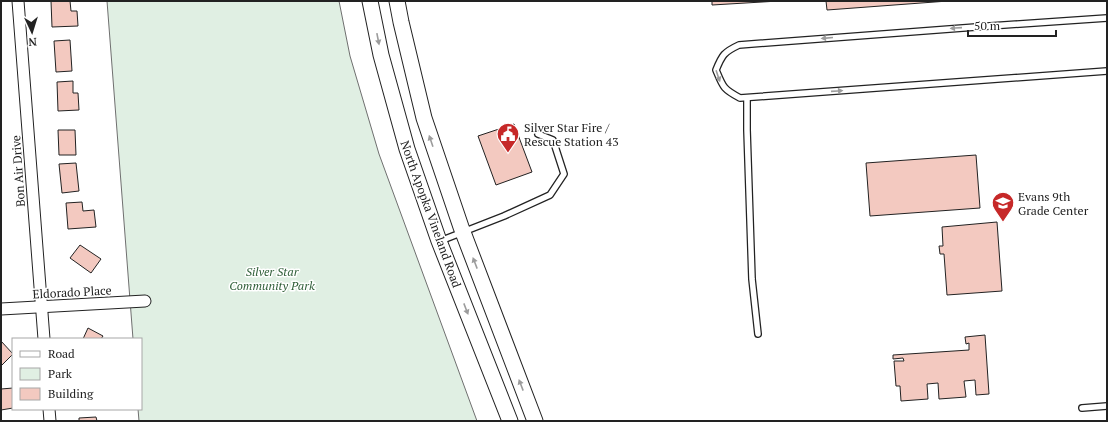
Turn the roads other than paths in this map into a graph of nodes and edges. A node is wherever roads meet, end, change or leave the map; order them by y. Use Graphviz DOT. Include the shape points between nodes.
graph roads {
  1 [pos="18,1"];
  2 [pos="370,1"];
  3 [pos="397,1"];
  4 [pos="1107,18"];
  5 [pos="1107,71"];
  6 [pos="747,98"];
  7 [pos="538,134"];
  8 [pos="463,232"];
  9 [pos="440,241"];
  10 [pos="145,301"];
  11 [pos="42,306"];
  12 [pos="1,309"];
  13 [pos="758,334"];
  14 [pos="44,338"];
  15 [pos="1107,406"];
  16 [pos="1082,408"];
  17 [pos="49,410"];
  18 [pos="50,421"];
  19 [pos="510,421"];
  20 [pos="535,421"];
  1 -- 11 [label="street, Bon Air Drive"];
  2 -- 9 [label="main road, North Apopka Vineland Road, one-way" via="381,55 406,149"];
  8 -- 3 [label="main road, North Apopka Vineland Road, one-way" via="424,118"];
  4 -- 6 [label="lane, one-way" via="739,45 727,50 716,70 721,85 740,98"];
  6 -- 5 [label="lane, one-way"];
  6 -- 13 [label="lane" via="752,279"];
  7 -- 8 [label="lane" via="553,140 564,174 550,195"];
  8 -- 9 [label="lane"];
  20 -- 8 [label="main road, North Apopka Vineland Road, one-way"];
  9 -- 19 [label="main road, North Apopka Vineland Road, one-way"];
  10 -- 11 [label="street, Eldorado Place"];
  11 -- 12 [label="street, Eldorado Place"];
  11 -- 14 [label="street, Bon Air Drive"];
  15 -- 16 [label="lane"];
  17 -- 18 [label="street"];
}
